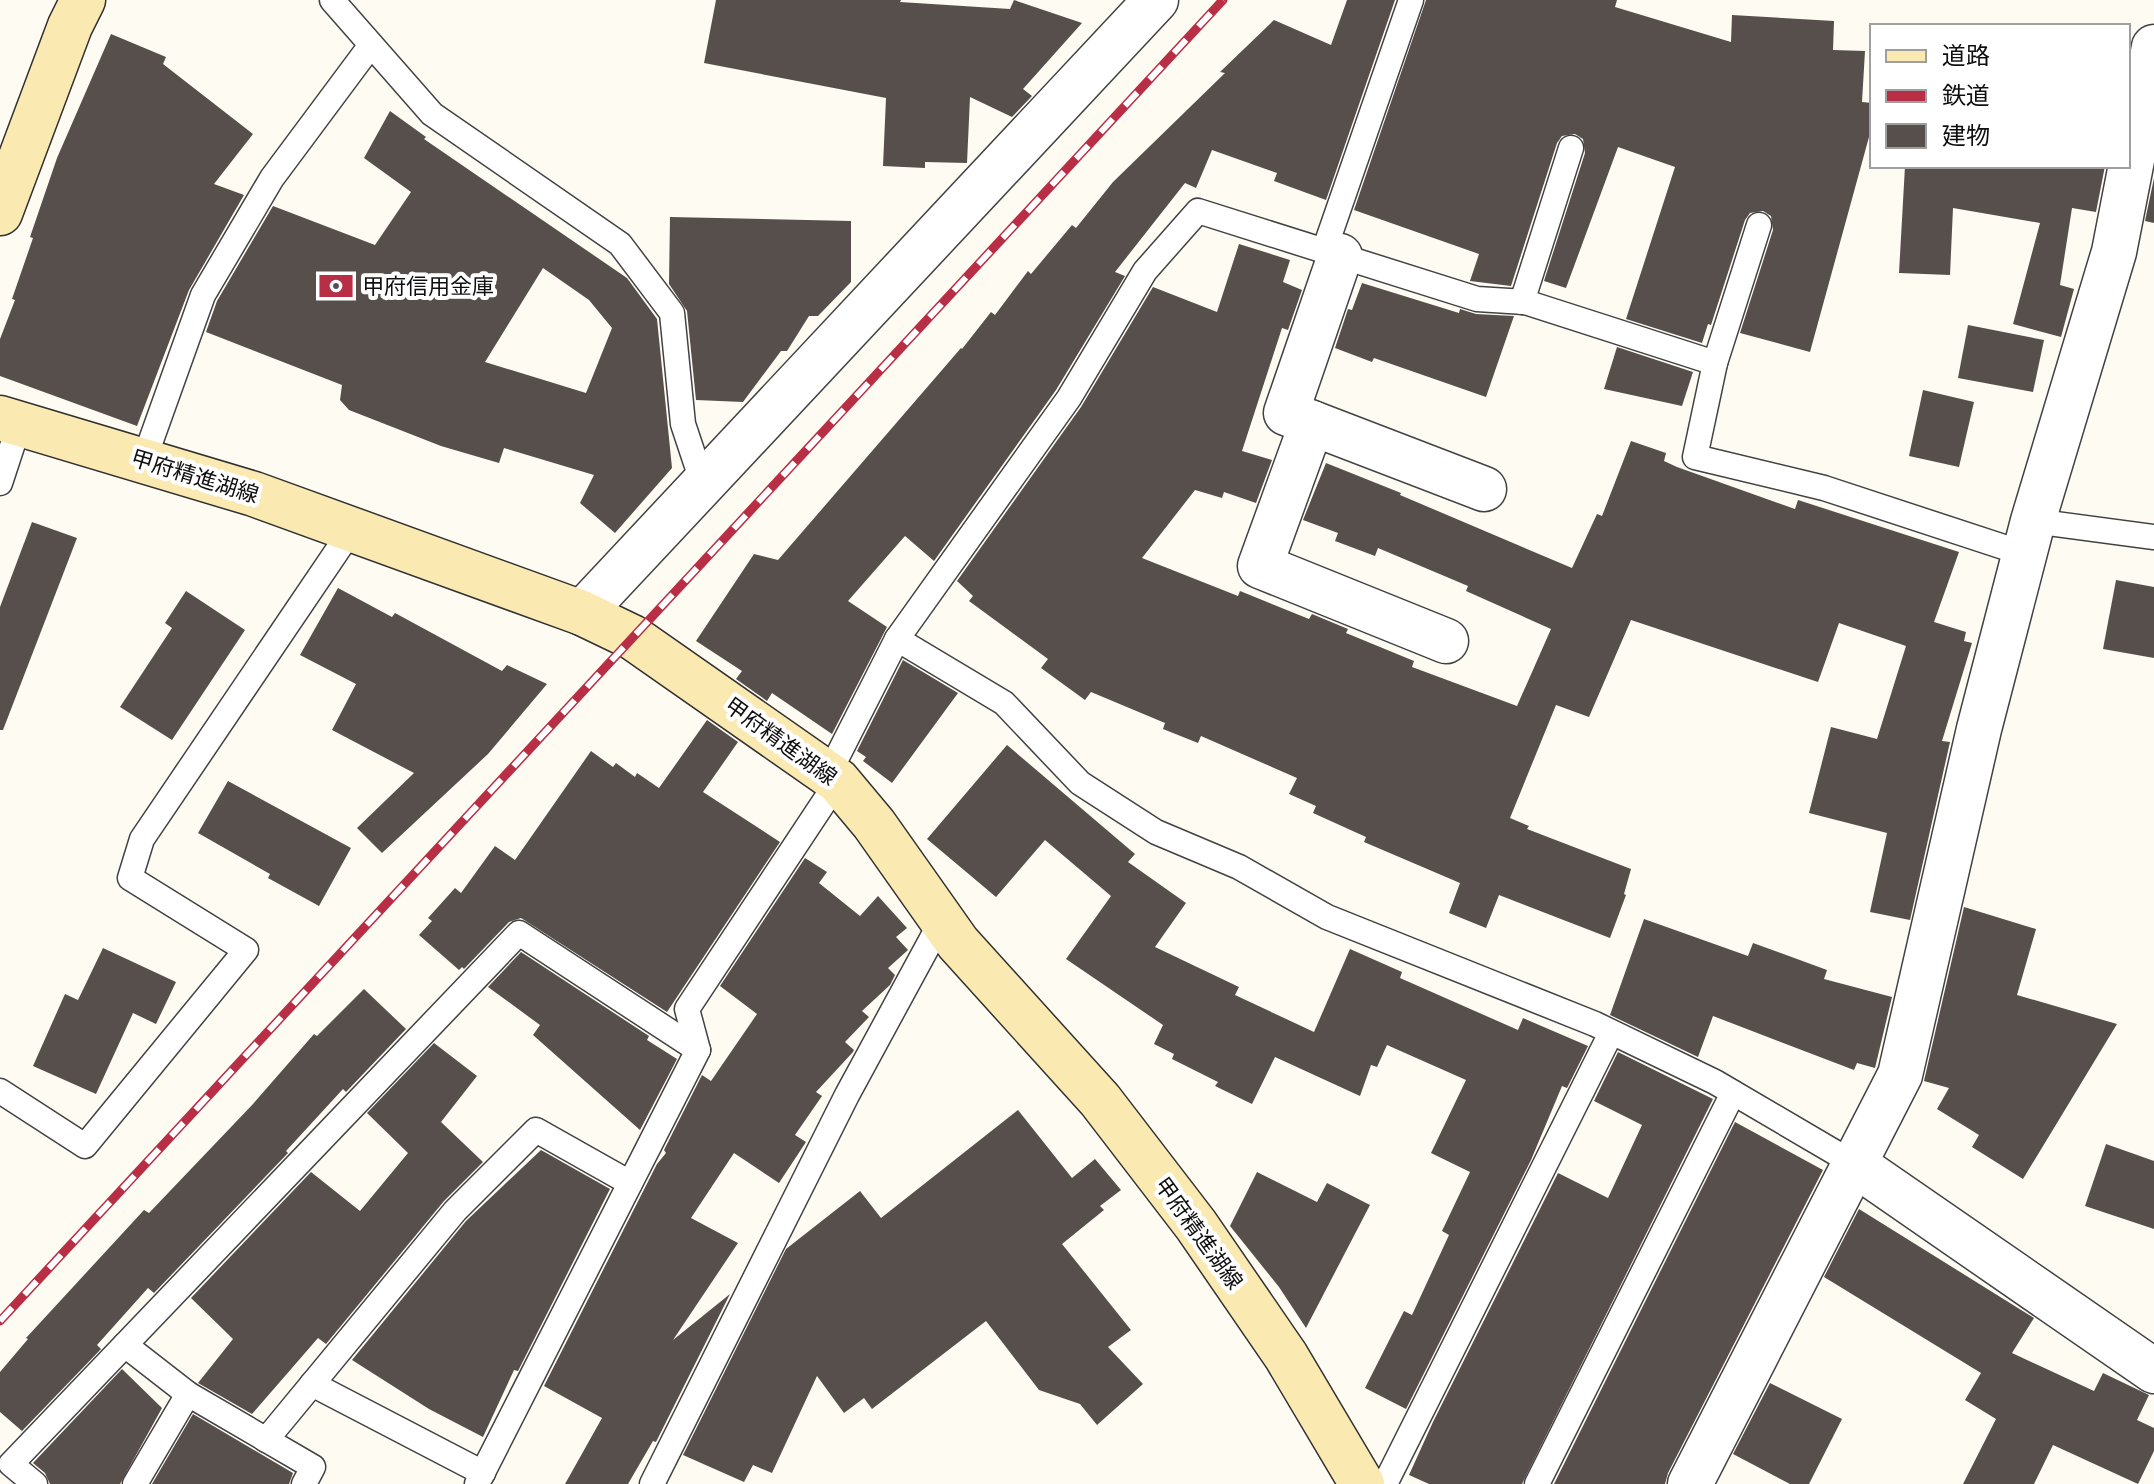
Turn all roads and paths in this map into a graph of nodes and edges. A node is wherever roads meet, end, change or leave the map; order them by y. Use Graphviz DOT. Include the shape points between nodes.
graph roads {
  1 [pos="83,0"];
  2 [pos="332,0"];
  3 [pos="1156,0"];
  4 [pos="1411,0"];
  5 [pos="371,45"];
  6 [pos="2154,47"];
  7 [pos="2136,99"];
  8 [pos="2130,141"];
  9 [pos="1571,148"];
  10 [pos="2126,168"];
  11 [pos="0,213"];
  12 [pos="1759,225"];
  13 [pos="1332,253"];
  14 [pos="1522,302"];
  15 [pos="1715,363"];
  16 [pos="9,421"];
  17 [pos="1312,423"];
  18 [pos="144,460"];
  19 [pos="0,483"];
  20 [pos="703,484"];
  21 [pos="1484,489"];
  22 [pos="352,529"];
  23 [pos="2029,537"];
  24 [pos="2154,537"];
  25 [pos="582,613"];
  26 [pos="897,639"];
  27 [pos="1446,641"];
  28 [pos="833,777"];
  29 [pos="942,920"];
  30 [pos="1611,1033"];
  31 [pos="698,1050"];
  32 [pos="0,1091"];
  33 [pos="1733,1093"];
  34 [pos="1853,1163"];
  35 [pos="630,1183"];
  36 [pos="125,1345"];
  37 [pos="2154,1371"];
  38 [pos="312,1384"];
  39 [pos="188,1394"];
  40 [pos="266,1440"];
  41 [pos="480,1478"];
  42 [pos="35,1484"];
  43 [pos="135,1484"];
  44 [pos="304,1484"];
  45 [pos="652,1484"];
  46 [pos="1362,1484"];
  47 [pos="1385,1484"];
  48 [pos="1537,1484"];
  49 [pos="1690,1484"];
  1 -- 11 [label="main road"];
  2 -- 5 [label="lane"];
  3 -- 20 [label="street"];
  4 -- 13 [label="lane"];
  5 -- 18 [label="lane" via="272,178 203,295"];
  5 -- 20 [label="lane" via="432,114 620,244 653,287 672,313 683,424"];
  6 -- 7 [label="street"];
  7 -- 8 [label="street"];
  9 -- 14 [label="lane"];
  10 -- 23 [label="street" via="2114,252"];
  12 -- 15 [label="lane"];
  13 -- 14 [label="lane" via="1477,299"];
  13 -- 17 [label="street" via="1286,413"];
  13 -- 26 [label="lane" via="1198,211 1145,271 1069,398"];
  14 -- 15 [label="lane"];
  15 -- 23 [label="lane" via="1695,457"];
  16 -- 18 [label="main road, 甲府精進湖線"];
  16 -- 19 [label="lane"];
  17 -- 21 [label="street"];
  17 -- 27 [label="street" via="1260,566"];
  18 -- 22 [label="main road, 甲府精進湖線"];
  20 -- 25 [label="street"];
  22 -- 25 [label="main road, 甲府精進湖線"];
  22 -- 32 [label="lane" via="142,839 130,878 246,950 85,1146"];
  23 -- 24 [label="lane"];
  23 -- 34 [label="street" via="1900,1075"];
  25 -- 28 [label="main road, 甲府精進湖線" via="632,637"];
  26 -- 28 [label="lane"];
  26 -- 30 [label="lane" via="1004,703 1080,783 1156,832 1239,867 1327,917"];
  28 -- 29 [label="main road, 甲府精進湖線" via="874,824"];
  28 -- 31 [label="lane" via="687,1009"];
  29 -- 45 [label="lane" via="847,1095"];
  29 -- 46 [label="main road, 甲府精進湖線" via="1100,1100 1196,1225 1286,1356"];
  30 -- 33 [label="lane"];
  30 -- 47 [label="lane"];
  31 -- 35 [label="lane"];
  31 -- 36 [label="lane" via="519,933"];
  33 -- 34 [label="lane"];
  33 -- 48 [label="lane"];
  34 -- 37 [label="street"];
  34 -- 49 [label="street"];
  35 -- 38 [label="lane" via="536,1130 455,1211"];
  35 -- 41 [label="lane"];
  36 -- 39 [label="lane"];
  36 -- 42 [label="lane" via="11,1464"];
  38 -- 40 [label="lane"];
  38 -- 41 [label="lane"];
  39 -- 40 [label="lane"];
  39 -- 43 [label="lane"];
  40 -- 44 [label="lane" via="313,1467"];
}
